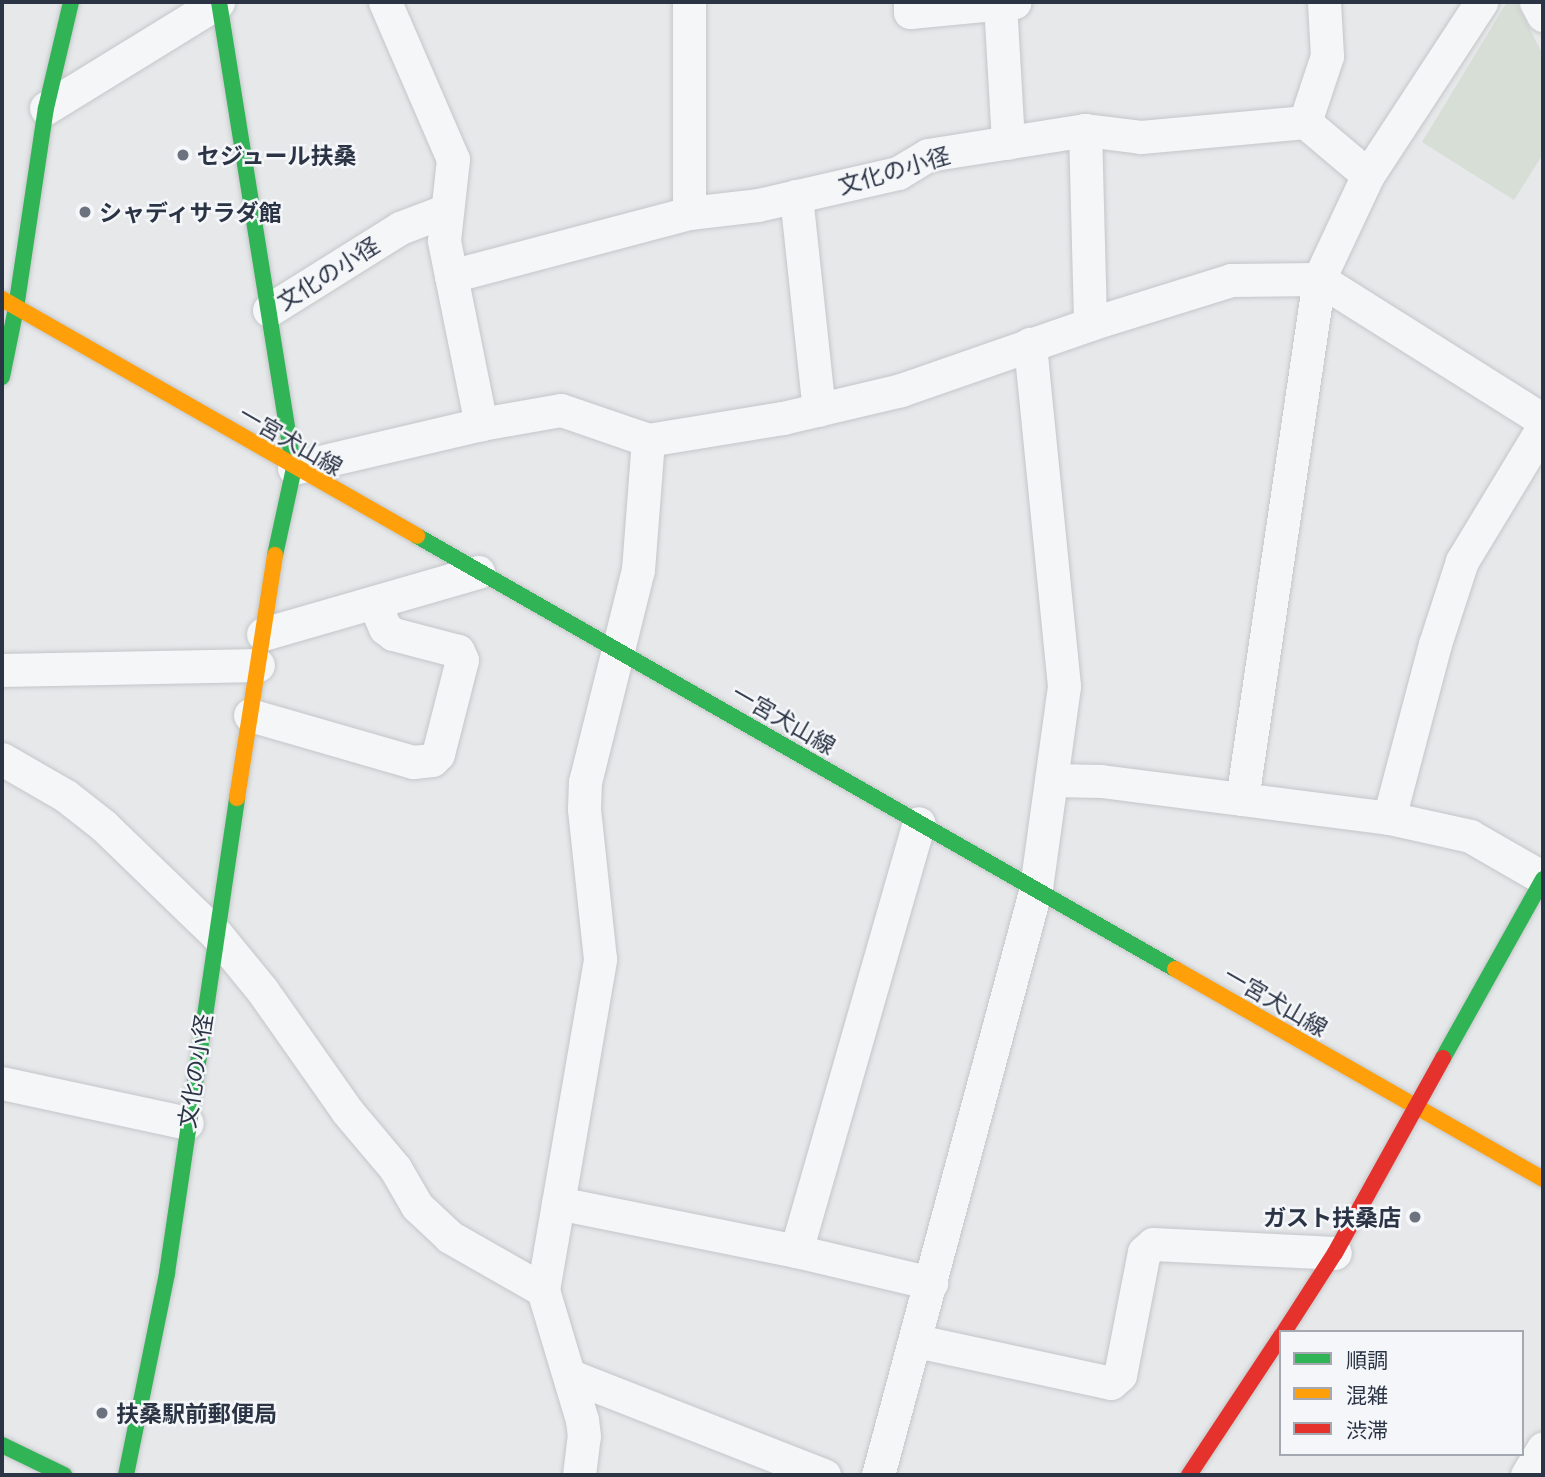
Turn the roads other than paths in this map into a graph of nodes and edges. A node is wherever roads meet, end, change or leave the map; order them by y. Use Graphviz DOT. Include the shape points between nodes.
graph roads {
  1 [pos="218,2"];
  2 [pos="385,2"];
  3 [pos="689,2"];
  4 [pos="910,2"];
  5 [pos="1324,2"];
  6 [pos="1480,2"];
  7 [pos="1536,2"];
  8 [pos="1008,3"];
  9 [pos="62,7"];
  10 [pos="1543,15"];
  11 [pos="46,108"];
  12 [pos="1305,122"];
  13 [pos="1085,130"];
  14 [pos="1008,143"];
  15 [pos="1368,176"];
  16 [pos="796,196"];
  17 [pos="447,209"];
  18 [pos="689,213"];
  19 [pos="451,276"];
  20 [pos="1319,279"];
  21 [pos="9,304"];
  22 [pos="269,310"];
  23 [pos="1090,324"];
  24 [pos="1030,344"];
  25 [pos="2,377"];
  26 [pos="819,410"];
  27 [pos="1543,420"];
  28 [pos="481,424"];
  29 [pos="1543,427"];
  30 [pos="648,440"];
  31 [pos="294,468"];
  32 [pos="478,572"];
  33 [pos="374,602"];
  34 [pos="260,650"];
  35 [pos="617,650"];
  36 [pos="2,670"];
  37 [pos="250,715"];
  38 [pos="2,759"];
  39 [pos="1052,780"];
  40 [pos="1242,799"];
  41 [pos="1389,818"];
  42 [pos="919,823"];
  43 [pos="1543,879"];
  44 [pos="1036,888"];
  45 [pos="217,935"];
  46 [pos="2,1083"];
  47 [pos="1414,1108"];
  48 [pos="187,1123"];
  49 [pos="1543,1179"];
  50 [pos="558,1203"];
  51 [pos="796,1251"];
  52 [pos="1335,1253"];
  53 [pos="931,1283"];
  54 [pos="543,1290"];
  55 [pos="1285,1330"];
  56 [pos="1279,1339"];
  57 [pos="917,1341"];
  58 [pos="571,1376"];
  59 [pos="2,1445"];
  60 [pos="1543,1448"];
  61 [pos="64,1475"];
  62 [pos="126,1475"];
  63 [pos="579,1475"];
  64 [pos="824,1475"];
  65 [pos="878,1475"];
  66 [pos="1189,1475"];
  67 [pos="1527,1475"];
  1 -- 11 [label="street"];
  1 -- 22 [label="street"];
  2 -- 17 [label="street" via="453,159"];
  3 -- 18 [label="street"];
  4 -- 8 [label="street" via="910,12"];
  5 -- 12 [label="street" via="1327,56"];
  6 -- 15 [label="street"];
  7 -- 10 [label="street"];
  8 -- 14 [label="street"];
  9 -- 11 [label="street"];
  11 -- 21 [label="street"];
  12 -- 13 [label="street, 文化の小径" via="1141,137"];
  12 -- 15 [label="street"];
  13 -- 14 [label="street, 文化の小径"];
  13 -- 23 [label="street"];
  14 -- 16 [label="street, 文化の小径" via="928,155 898,173"];
  15 -- 20 [label="street"];
  16 -- 18 [label="street, 文化の小径"];
  16 -- 26 [label="street"];
  17 -- 19 [label="street" via="444,241"];
  17 -- 22 [label="street, 文化の小径" via="400,228"];
  18 -- 19 [label="street, 文化の小径"];
  19 -- 28 [label="street"];
  20 -- 23 [label="street" via="1231,280"];
  20 -- 27 [label="street"];
  20 -- 40 [label="street"];
  21 -- 25 [label="street"];
  21 -- 31 [label="street, 一宮犬山線"];
  22 -- 31 [label="street, 文化の小径"];
  23 -- 24 [label="street"];
  24 -- 26 [label="street" via="901,390"];
  24 -- 39 [label="street" via="1064,686"];
  26 -- 30 [label="street"];
  28 -- 30 [label="street" via="561,410"];
  28 -- 31 [label="street"];
  29 -- 41 [label="street" via="1462,561"];
  30 -- 35 [label="street" via="638,570"];
  31 -- 32 [label="street, 一宮犬山線"];
  31 -- 34 [label="street, 文化の小径"];
  32 -- 33 [label="street"];
  32 -- 35 [label="street, 一宮犬山線"];
  33 -- 34 [label="street"];
  33 -- 37 [label="street" via="385,628 393,634 458,651 462,660 438,754 432,760 413,762"];
  34 -- 36 [label="street"];
  34 -- 37 [label="street, 文化の小径"];
  35 -- 42 [label="street, 一宮犬山線"];
  35 -- 50 [label="street" via="585,782 600,959"];
  37 -- 45 [label="street, 文化の小径"];
  38 -- 45 [label="street" via="66,796 103,825"];
  39 -- 40 [label="street" via="1101,781"];
  39 -- 44 [label="street"];
  40 -- 41 [label="street"];
  41 -- 43 [label="street" via="1470,836"];
  42 -- 44 [label="street, 一宮犬山線"];
  42 -- 51 [label="street"];
  43 -- 47 [label="street"];
  44 -- 47 [label="street, 一宮犬山線"];
  44 -- 53 [label="street"];
  45 -- 48 [label="street, 文化の小径"];
  45 -- 54 [label="street" via="262,990 347,1111 395,1168 417,1206 450,1237"];
  46 -- 48 [label="street"];
  47 -- 49 [label="street, 一宮犬山線"];
  47 -- 52 [label="street"];
  48 -- 62 [label="street, 文化の小径" via="167,1273"];
  50 -- 51 [label="street"];
  50 -- 54 [label="street"];
  51 -- 53 [label="street"];
  52 -- 55 [label="street"];
  52 -- 57 [label="street" via="1153,1244 1144,1252 1120,1375 1111,1383"];
  53 -- 57 [label="street"];
  54 -- 58 [label="street"];
  56 -- 66 [label="street"];
  57 -- 65 [label="street"];
  58 -- 63 [label="street" via="584,1436"];
  58 -- 64 [label="street"];
  59 -- 61 [label="street"];
  60 -- 67 [label="street"];
}
